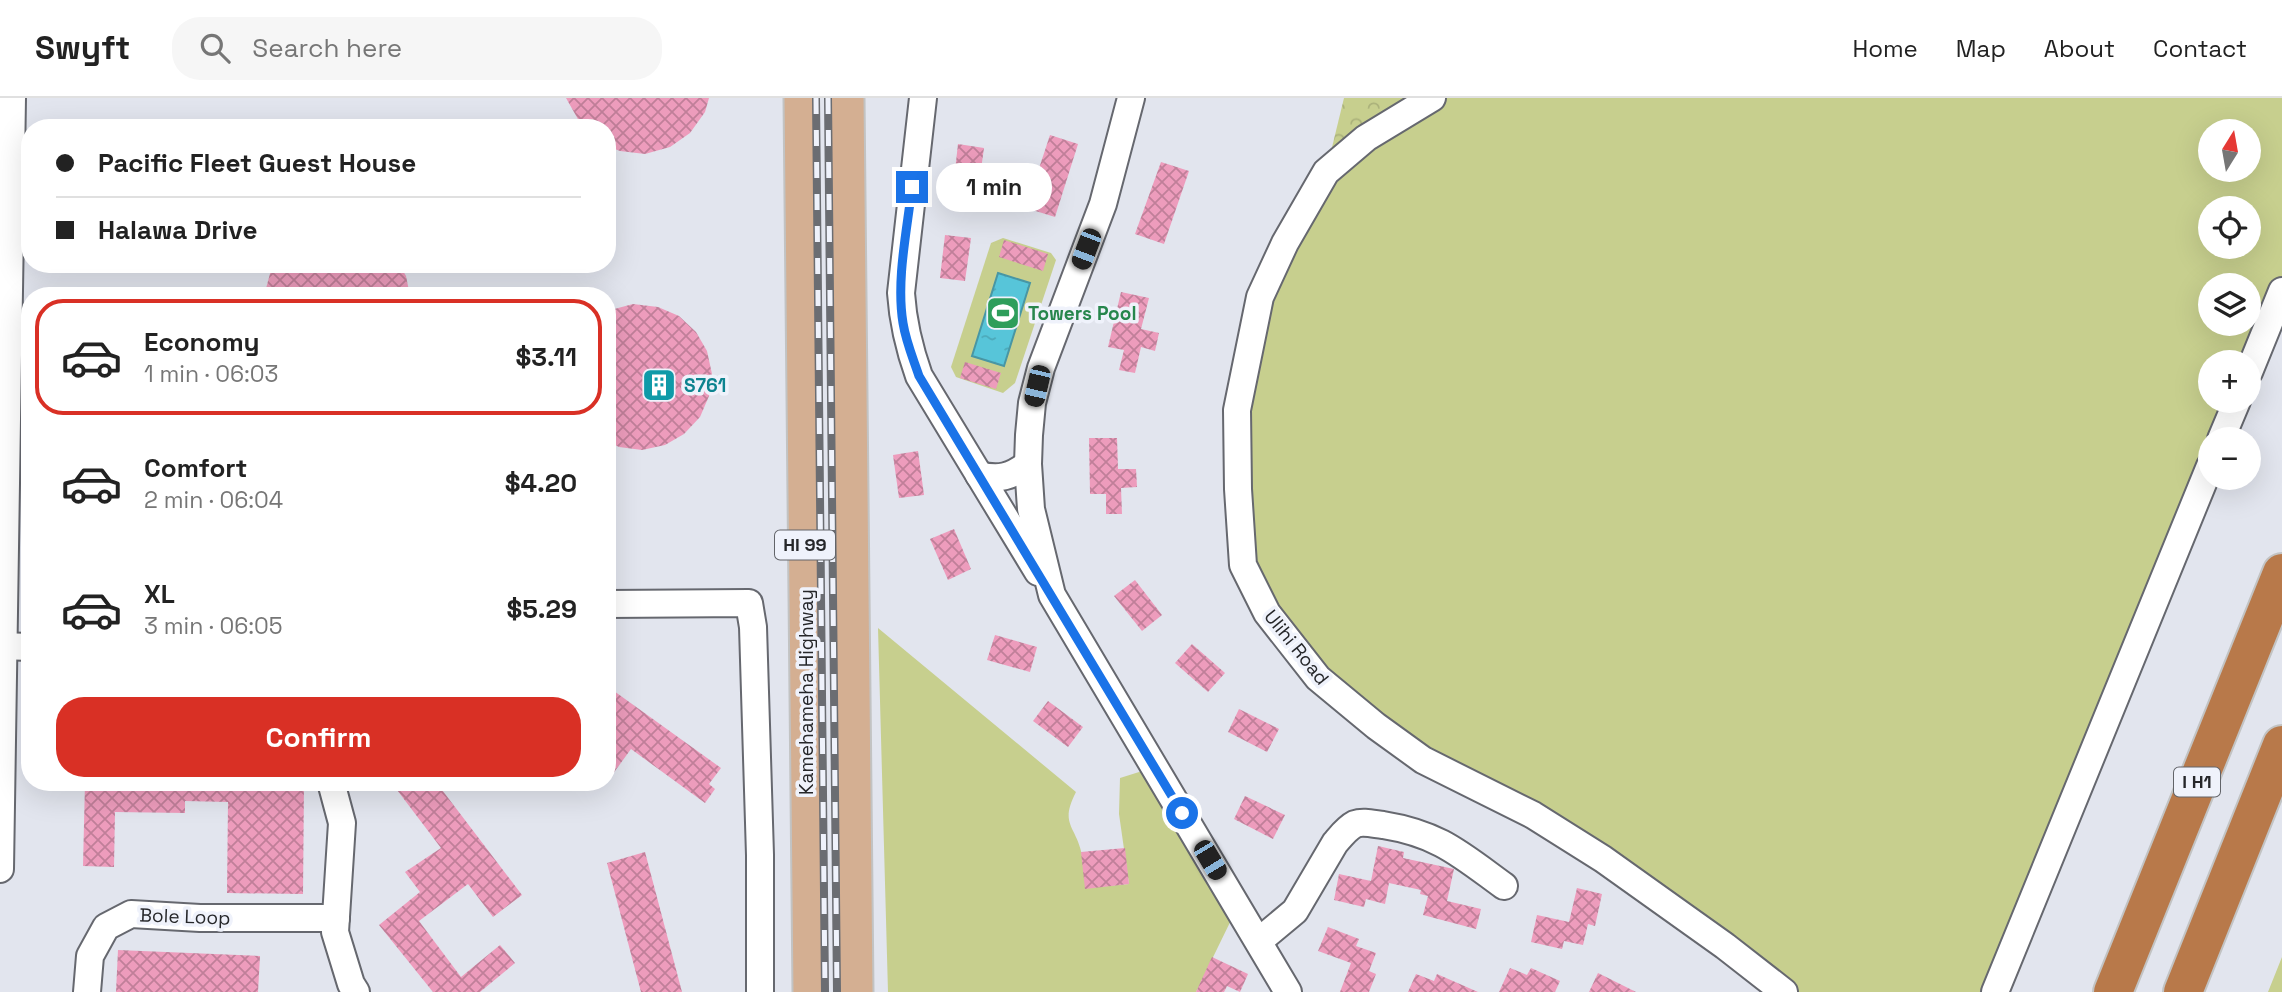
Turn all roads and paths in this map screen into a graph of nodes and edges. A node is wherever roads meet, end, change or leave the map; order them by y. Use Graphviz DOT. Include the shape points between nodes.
graph roads {
  1 [pos="12,98"];
  2 [pos="801,98"];
  3 [pos="847,98"];
  4 [pos="923,98"];
  5 [pos="1130,98"];
  6 [pos="1432,98"];
  7 [pos="5,217"];
  8 [pos="2282,291"];
  9 [pos="2258,350"];
  10 [pos="1028,464"];
  11 [pos="979,475"];
  12 [pos="2200,490"];
  13 [pos="2282,573"];
  14 [pos="1052,595"];
  15 [pos="616,604"];
  16 [pos="11,646"];
  17 [pos="2282,745"];
  18 [pos="333,791"];
  19 [pos="0,869"];
  20 [pos="1504,886"];
  21 [pos="336,918"];
  22 [pos="1258,941"];
  23 [pos="87,992"];
  24 [pos="356,992"];
  25 [pos="760,992"];
  26 [pos="810,992"];
  27 [pos="856,992"];
  28 [pos="1288,992"];
  29 [pos="1784,992"];
  30 [pos="1995,992"];
  31 [pos="2113,992"];
  32 [pos="2183,992"];
  1 -- 7 [label="street"];
  2 -- 26 [label="main road, Kamehameha Highway / HI 99"];
  3 -- 27 [label="main road, HI 99"];
  4 -- 11 [label="street" via="901,293 903,322 919,376"];
  5 -- 10 [label="street" via="1103,204 1041,368 1032,403"];
  6 -- 29 [label="street, Ulihi Road" via="1366,138 1325,172 1260,297 1237,410 1242,565 1267,613 1318,678 1376,726 1423,760 1533,816 1603,859"];
  7 -- 16 [label="street"];
  8 -- 9 [label="street"];
  10 -- 11 [label="street" via="1006,477"];
  10 -- 14 [label="street" via="1031,509"];
  11 -- 14 [label="street"];
  12 -- 30 [label="street"];
  13 -- 31 [label="highway, I H1"];
  14 -- 22 [label="street"];
  15 -- 25 [label="street" via="749,603 759,828"];
  16 -- 19 [label="street"];
  17 -- 32 [label="highway"];
  18 -- 21 [label="street" via="342,823"];
  20 -- 22 [label="street" via="1422,833 1356,824 1335,843 1294,911"];
  21 -- 23 [label="street, Bole Loop" via="131,914 106,927 90,956"];
  21 -- 24 [label="street" via="335,932"];
  22 -- 28 [label="street"];
}
